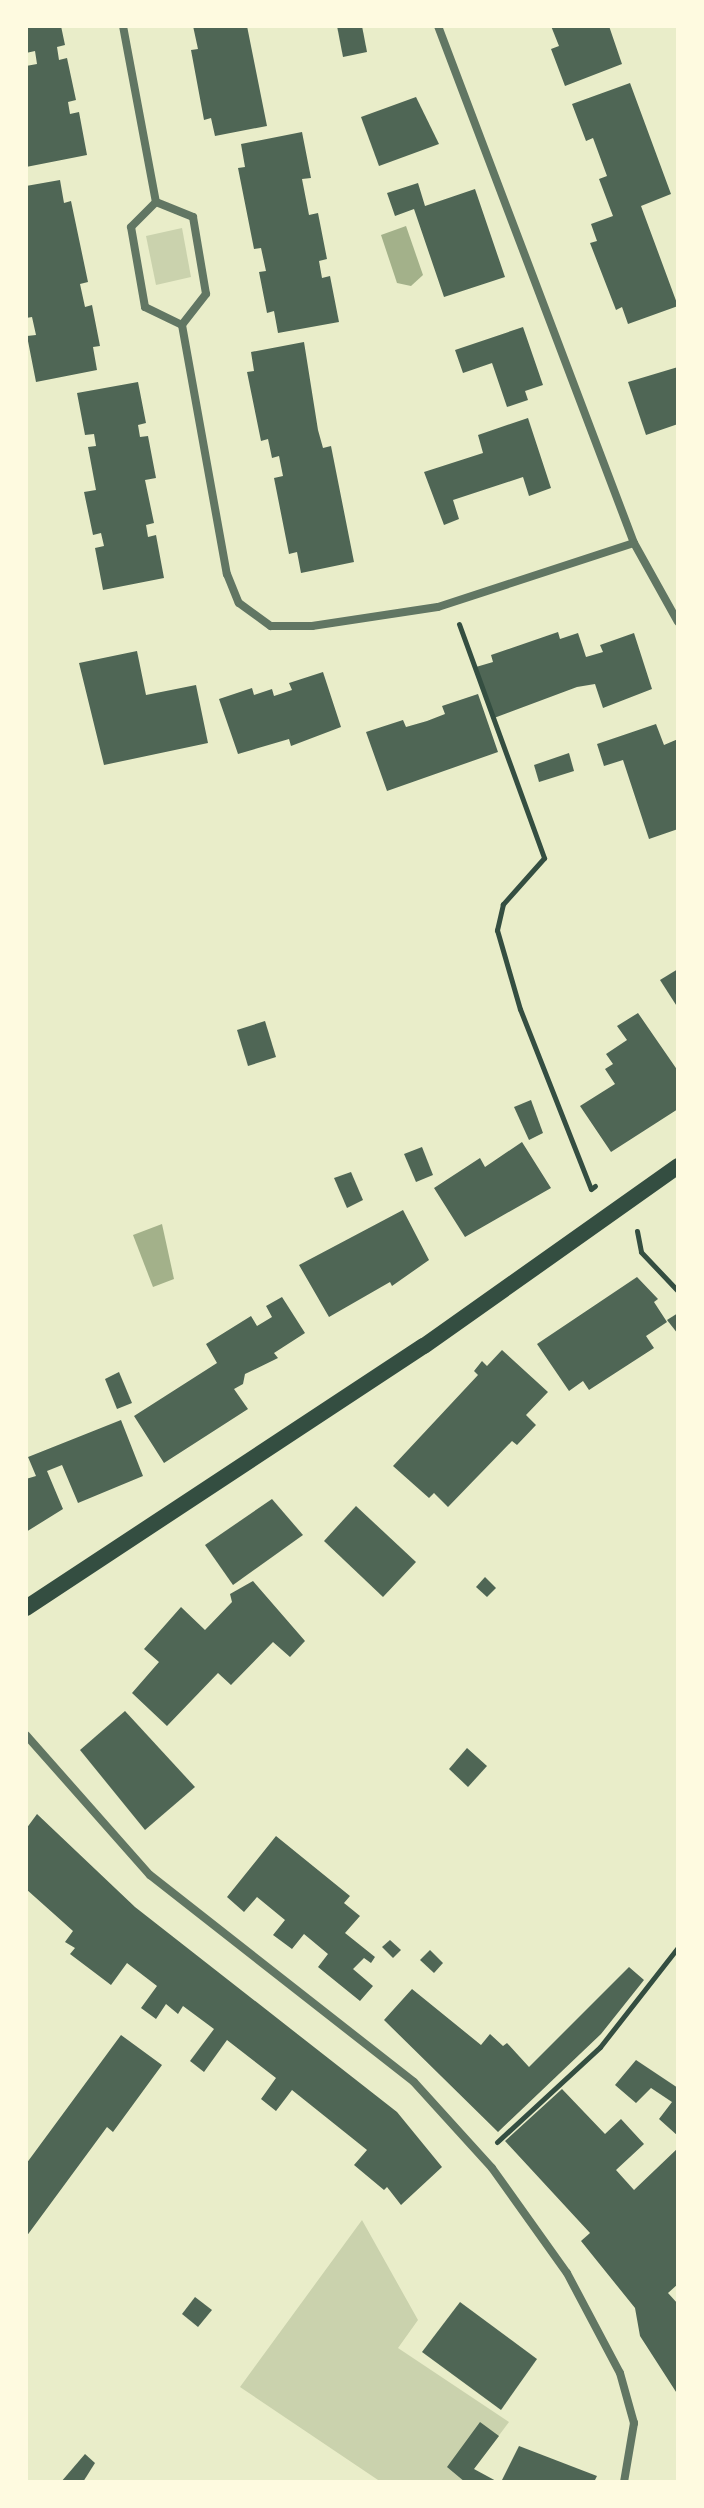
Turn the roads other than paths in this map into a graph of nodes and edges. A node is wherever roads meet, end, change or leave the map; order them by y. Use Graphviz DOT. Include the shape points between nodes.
graph roads {
  1 [pos="123,26"];
  2 [pos="438,26"];
  3 [pos="156,202"];
  4 [pos="182,325"];
  5 [pos="634,543"];
  6 [pos="678,622"];
  7 [pos="678,1166"];
  8 [pos="26,1608"];
  9 [pos="26,1735"];
  10 [pos="624,2482"];
  1 -- 3 [label="street"];
  2 -- 5 [label="street"];
  3 -- 4 [label="street" via="193,217 206,294"];
  3 -- 4 [label="street" via="131,227 145,307"];
  4 -- 5 [label="street" via="227,574 248,612 271,626 298,627 452,603"];
  5 -- 6 [label="street"];
  7 -- 8 [label="main road" via="424,1346"];
  9 -- 10 [label="street" via="150,1875 414,2082 482,2156 567,2273 620,2373 634,2423"];
}
